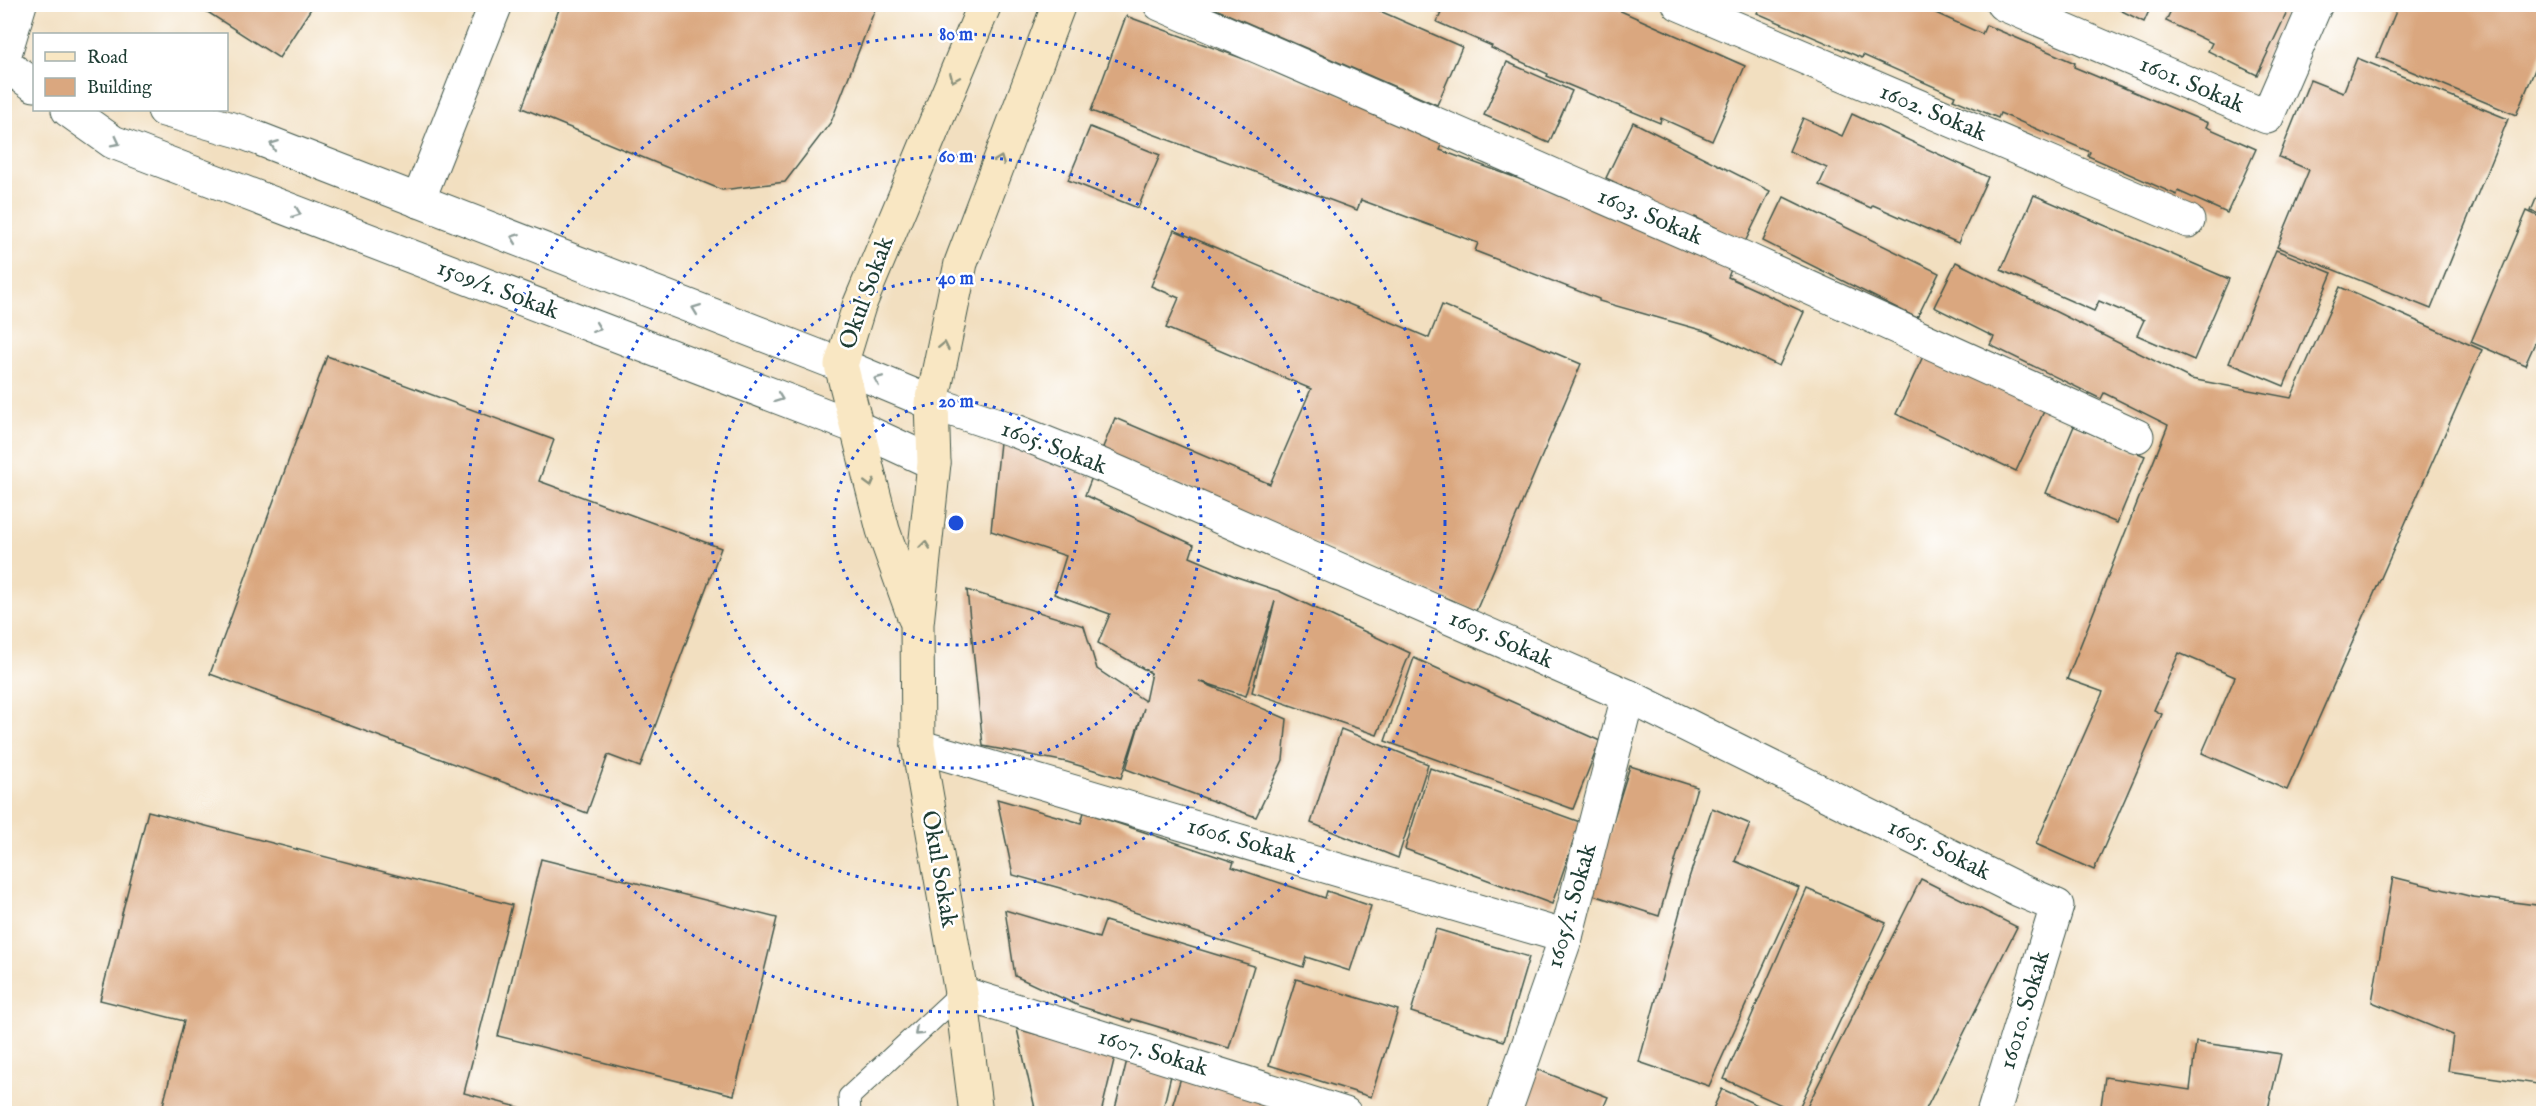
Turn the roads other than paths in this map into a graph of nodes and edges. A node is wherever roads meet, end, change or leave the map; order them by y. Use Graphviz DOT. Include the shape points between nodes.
graph roads {
  1 [pos="20,4"];
  2 [pos="496,4"];
  3 [pos="985,4"];
  4 [pos="1059,4"];
  5 [pos="1160,4"];
  6 [pos="1679,4"];
  7 [pos="2003,4"];
  8 [pos="2316,4"];
  9 [pos="4,57"];
  10 [pos="4,63"];
  11 [pos="33,72"];
  12 [pos="33,85"];
  13 [pos="69,111"];
  14 [pos="168,111"];
  15 [pos="418,201"];
  16 [pos="2188,221"];
  17 [pos="841,365"];
  18 [pos="932,403"];
  19 [pos="856,427"];
  20 [pos="2137,436"];
  21 [pos="934,463"];
  22 [pos="917,624"];
  23 [pos="1628,696"];
  24 [pos="918,746"];
  25 [pos="2057,906"];
  26 [pos="1566,937"];
  27 [pos="961,993"];
  28 [pos="850,1113"];
  29 [pos="976,1113"];
  30 [pos="1345,1113"];
  31 [pos="1504,1113"];
  32 [pos="1993,1113"];
  1 -- 9 [label="street"];
  2 -- 15 [label="street"];
  3 -- 17 [label="main road, Okul Sokak, one-way" via="859,306"];
  18 -- 4 [label="main road, Okul Sokak, one-way" via="961,263"];
  5 -- 20 [label="street, 1603. Sokak" via="1746,259"];
  6 -- 16 [label="street, 1602. Sokak"];
  7 -- 8 [label="street, 1601. Sokak" via="2267,117"];
  10 -- 11 [label="street"];
  10 -- 12 [label="street"];
  13 -- 19 [label="street, 1509/1. Sokak, one-way" via="113,142"];
  15 -- 14 [label="street, one-way" via="239,131"];
  17 -- 15 [label="street, one-way"];
  18 -- 17 [label="street, one-way"];
  17 -- 19 [label="main road, Okul Sokak"];
  18 -- 21 [label="main road, Okul Sokak"];
  18 -- 23 [label="street, 1605. Sokak" via="1101,465"];
  19 -- 21 [label="street, 1509/1. Sokak"];
  19 -- 22 [label="main road, Okul Sokak, one-way" via="883,530"];
  22 -- 21 [label="main road, Okul Sokak, one-way"];
  22 -- 24 [label="main road, Okul Sokak"];
  23 -- 25 [label="street, 1605. Sokak"];
  23 -- 26 [label="street, 1605/1. Sokak"];
  24 -- 26 [label="street, 1606. Sokak"];
  24 -- 27 [label="main road, Okul Sokak"];
  25 -- 32 [label="street, 16010. Sokak"];
  26 -- 31 [label="street, 1605/1. Sokak"];
  27 -- 28 [label="lane, one-way" via="849,1097"];
  27 -- 29 [label="main road, Okul Sokak"];
  27 -- 30 [label="street, 1607. Sokak"];
}
